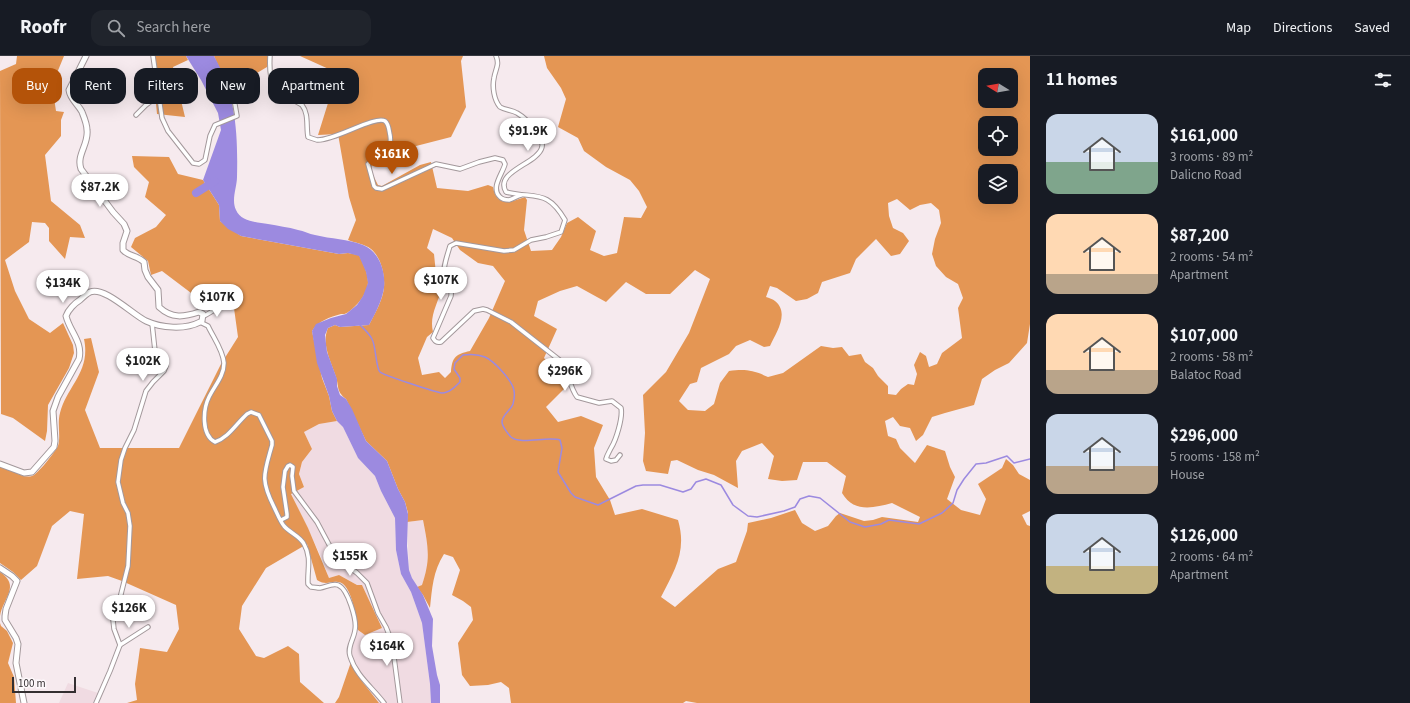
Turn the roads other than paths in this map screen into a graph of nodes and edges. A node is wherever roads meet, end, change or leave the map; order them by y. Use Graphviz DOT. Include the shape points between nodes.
graph roads {
  1 [pos="86,56"];
  2 [pos="153,56"];
  3 [pos="270,56"];
  4 [pos="496,56"];
  5 [pos="154,68"];
  6 [pos="147,104"];
  7 [pos="159,104"];
  8 [pos="235,104"];
  9 [pos="136,115"];
  10 [pos="526,194"];
  11 [pos="227,305"];
  12 [pos="202,320"];
  13 [pos="152,323"];
  14 [pos="620,455"];
  15 [pos="0,464"];
  16 [pos="281,520"];
  17 [pos="0,568"];
  18 [pos="148,627"];
  19 [pos="120,645"];
  20 [pos="24,703"];
  21 [pos="96,703"];
  22 [pos="384,703"];
  23 [pos="400,703"];
  1 -- 12 [label="main road" via="69,90 82,112 88,132 79,165 124,224 127,231 123,250 144,262 148,277 158,290 159,307 179,316 202,312"];
  2 -- 5 [label="street"];
  3 -- 10 [label="street" via="274,86 279,92 302,105 306,112 308,136 318,140 324,139 376,120 386,122 390,137 388,149 368,164 376,188 382,189 436,164 460,169 496,158 503,160 505,164 497,183 498,195 509,200"];
  4 -- 10 [label="street" via="498,64 493,79 495,100 500,107 516,113 531,123 541,139 542,148 538,154 505,180 506,192"];
  6 -- 9 [label="street"];
  7 -- 8 [label="street" via="164,124 193,163 199,164 205,160 215,125 237,116"];
  10 -- 14 [label="street" via="547,199 560,210 566,220 561,232 531,240 514,250 504,251 456,243 450,246 444,271 452,289 451,296 433,338 441,342 474,311 484,309 510,322 562,362 577,397 599,403 610,401 620,408 620,426 606,460 616,460"];
  11 -- 12 [label="street" via="217,307"];
  12 -- 13 [label="main road" via="180,327"];
  12 -- 16 [label="street" via="208,326 223,356 224,364 221,376 207,401 205,423 208,436 215,442 225,438 247,414 251,412 259,415 272,441 264,476 266,488"];
  13 -- 15 [label="main road" via="145,321 122,303 97,292 90,292 77,302 66,316 78,340 80,354 53,410 54,447 32,472"];
  13 -- 19 [label="street" via="154,348 166,364 166,369 146,391 134,430 121,457 118,478 130,526 128,566 119,611 113,620"];
  16 -- 22 [label="street" via="305,545 310,569 308,584 319,588 336,585 345,592 355,620 349,654 364,681"];
  16 -- 23 [label="street" via="288,514 283,487 290,465 294,491 317,522 333,552 367,583 391,638"];
  17 -- 20 [label="main road" via="16,581 4,616 18,644 16,664"];
  18 -- 19 [label="street"];
  19 -- 21 [label="street"];
}
